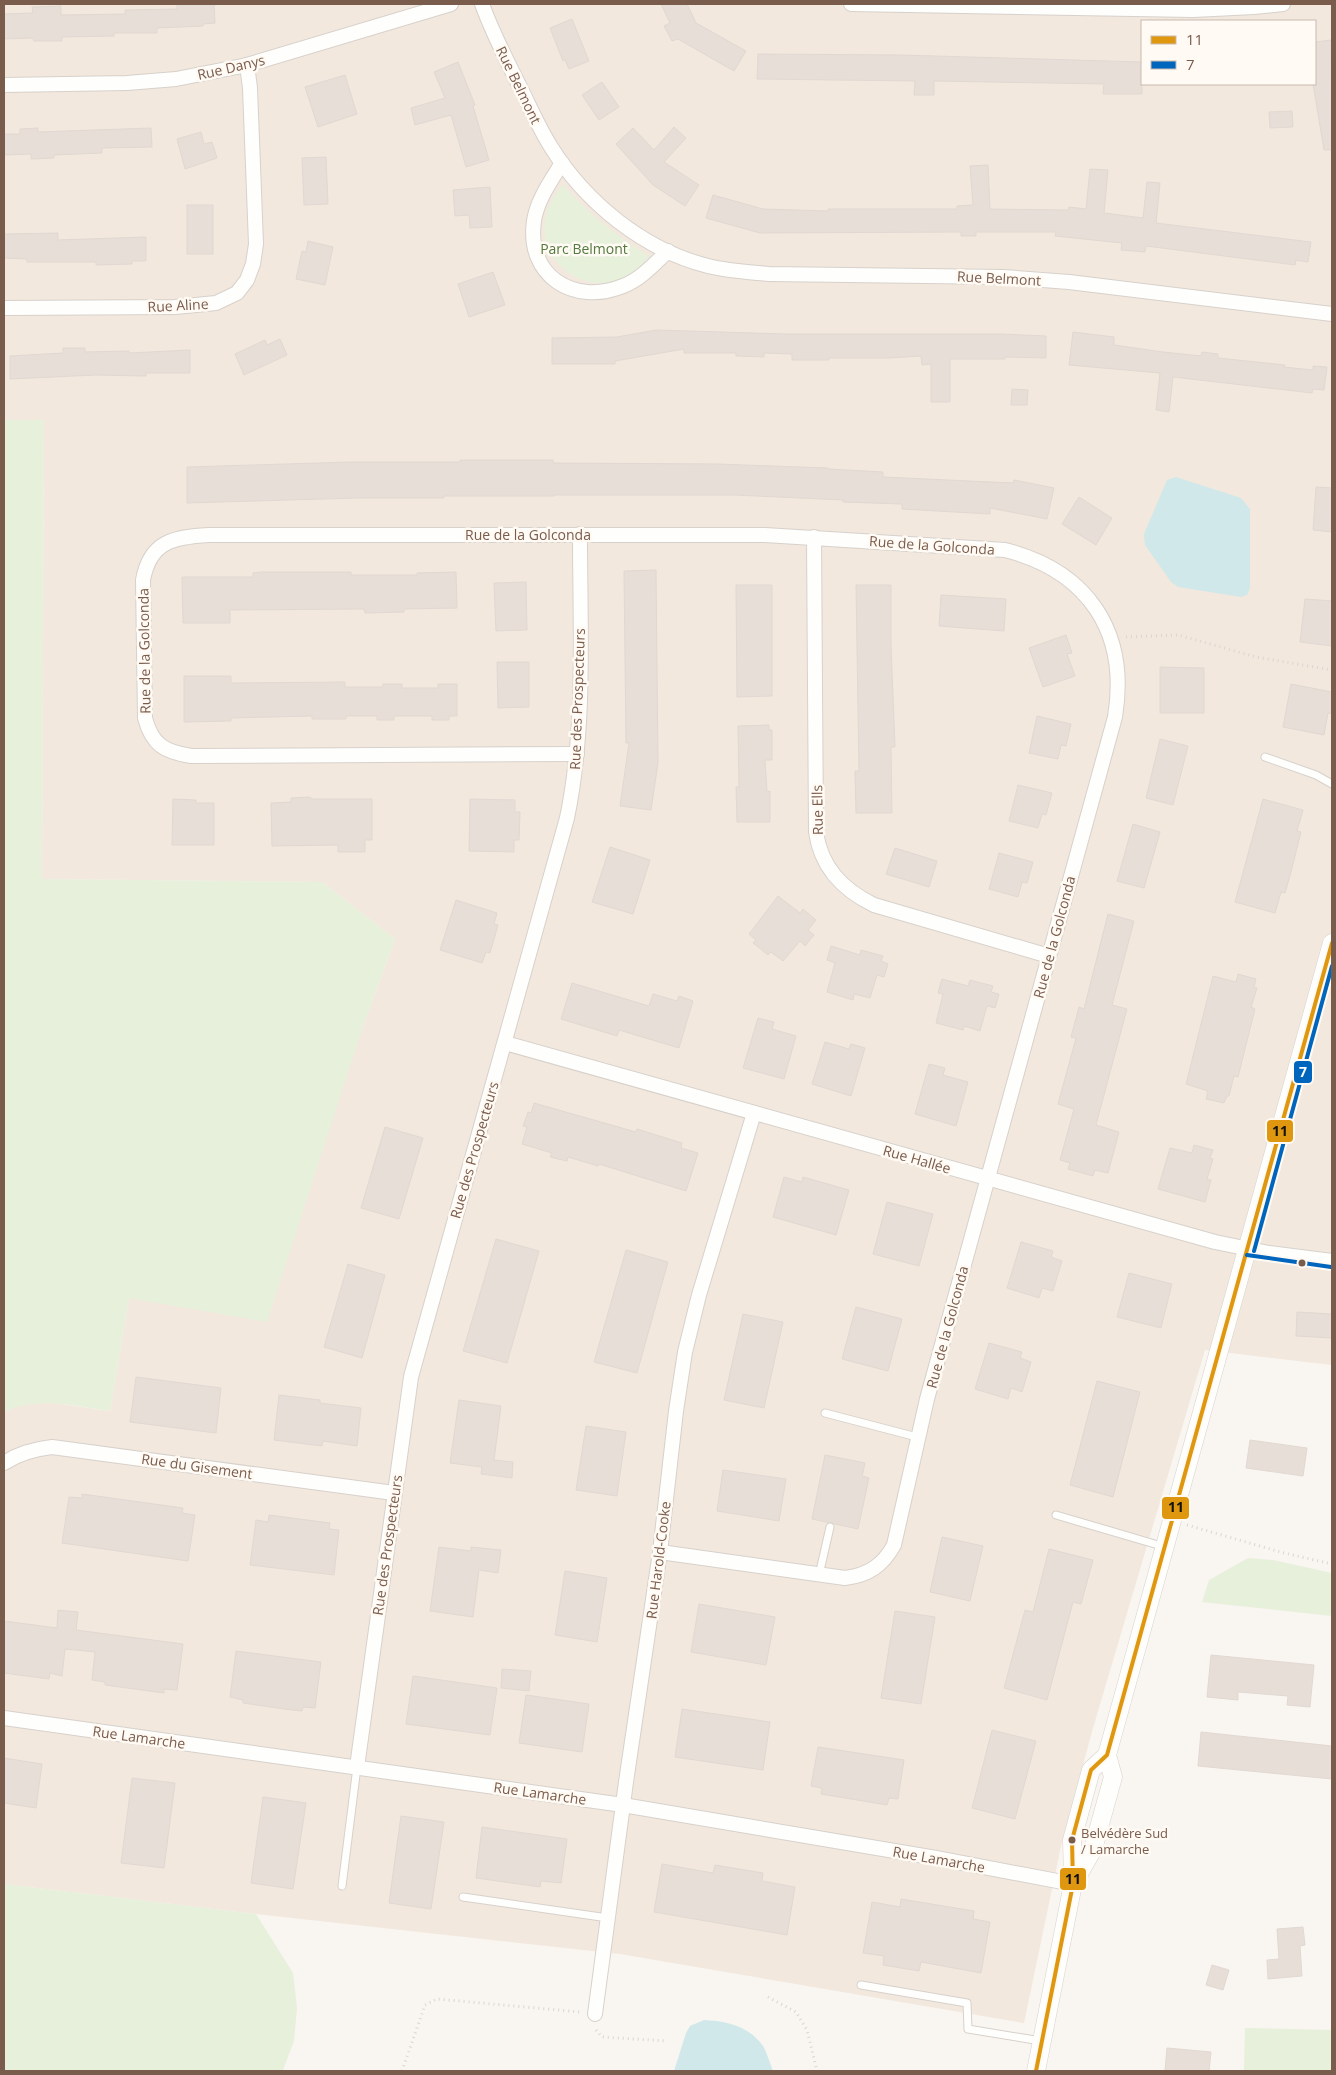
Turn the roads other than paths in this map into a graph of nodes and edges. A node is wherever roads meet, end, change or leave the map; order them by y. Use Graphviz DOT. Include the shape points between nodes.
graph roads {
  1 [pos="450,4"];
  2 [pos="482,4"];
  3 [pos="851,4"];
  4 [pos="1283,4"];
  5 [pos="246,65"];
  6 [pos="4,85"];
  7 [pos="562,163"];
  8 [pos="668,251"];
  9 [pos="4,308"];
  10 [pos="1332,314"];
  11 [pos="580,534"];
  12 [pos="814,537"];
  13 [pos="577,754"];
  14 [pos="1265,757"];
  15 [pos="1332,784"];
  16 [pos="1332,943"];
  17 [pos="1049,956"];
  18 [pos="505,1042"];
  19 [pos="754,1113"];
  20 [pos="988,1178"];
  21 [pos="1248,1249"];
  22 [pos="1332,1262"];
  23 [pos="825,1413"];
  24 [pos="917,1437"];
  25 [pos="4,1463"];
  26 [pos="394,1493"];
  27 [pos="1056,1515"];
  28 [pos="830,1527"];
  29 [pos="1165,1547"];
  30 [pos="660,1552"];
  31 [pos="820,1575"];
  32 [pos="4,1718"];
  33 [pos="357,1768"];
  34 [pos="623,1805"];
  35 [pos="1073,1884"];
  36 [pos="342,1886"];
  37 [pos="463,1897"];
  38 [pos="608,1918"];
  39 [pos="861,1985"];
  40 [pos="595,2014"];
  41 [pos="1041,2041"];
  42 [pos="1036,2071"];
  1 -- 5 [label="street, Rue Danys"];
  2 -- 7 [label="street, Rue Belmont" via="536,121"];
  3 -- 4 [label="street" via="1193,10"];
  5 -- 6 [label="street, Rue Danys" via="176,79"];
  5 -- 9 [label="street, Rue Aline" via="250,88 256,244 253,264 238,293 216,303 175,307"];
  7 -- 8 [label="street, Rue Belmont" via="603,208"];
  7 -- 8 [label="street" via="538,205 534,221 533,241 538,261 551,277 568,288 588,293 608,291 644,274"];
  8 -- 10 [label="street, Rue Belmont" via="708,266 760,274 1013,278"];
  11 -- 12 [label="street, Rue de la Golconda"];
  11 -- 13 [label="street, Rue des Prospecteurs"];
  11 -- 13 [label="street, Rue de la Golconda" via="190,536 162,544 145,566 143,580 145,718 148,731 165,749 191,756"];
  12 -- 17 [label="street, Rue Ells" via="816,832 824,860 845,888 874,905"];
  12 -- 17 [label="street, Rue de la Golconda" via="1005,550 1025,555 1044,563 1077,586 1102,619 1116,657 1119,677 1115,717"];
  13 -- 18 [label="street, Rue des Prospecteurs" via="567,818"];
  14 -- 15 [label="lane"];
  16 -- 21 [label="street"];
  17 -- 20 [label="street, Rue de la Golconda"];
  18 -- 19 [label="street, Rue Hallée"];
  18 -- 26 [label="street, Rue des Prospecteurs" via="416,1356"];
  19 -- 20 [label="street, Rue Hallée"];
  19 -- 30 [label="street, Rue Harold-Cooke" via="685,1352"];
  20 -- 21 [label="street, Rue Hallée"];
  20 -- 24 [label="street, Rue de la Golconda"];
  21 -- 22 [label="street, Rue Hallée"];
  21 -- 29 [label="street"];
  23 -- 24 [label="lane"];
  24 -- 31 [label="street, Rue de la Golconda" via="898,1533 888,1556 880,1565 858,1576"];
  25 -- 26 [label="street, Rue du Gisement" via="34,1449 52,1447"];
  26 -- 33 [label="street, Rue des Prospecteurs"];
  27 -- 29 [label="lane"];
  28 -- 31 [label="lane"];
  29 -- 35 [label="street" via="1107,1755 1091,1770 1072,1840"];
  30 -- 31 [label="street, Rue de la Golconda"];
  30 -- 34 [label="street, Rue Harold-Cooke"];
  32 -- 33 [label="street, Rue Lamarche"];
  33 -- 34 [label="street, Rue Lamarche"];
  33 -- 36 [label="lane"];
  34 -- 35 [label="street, Rue Lamarche"];
  34 -- 38 [label="street, Rue Harold-Cooke"];
  35 -- 41 [label="street"];
  37 -- 38 [label="lane"];
  38 -- 40 [label="street, Rue Harold-Cooke"];
  39 -- 41 [label="lane" via="967,2003 968,2029"];
  41 -- 42 [label="street"];
}
